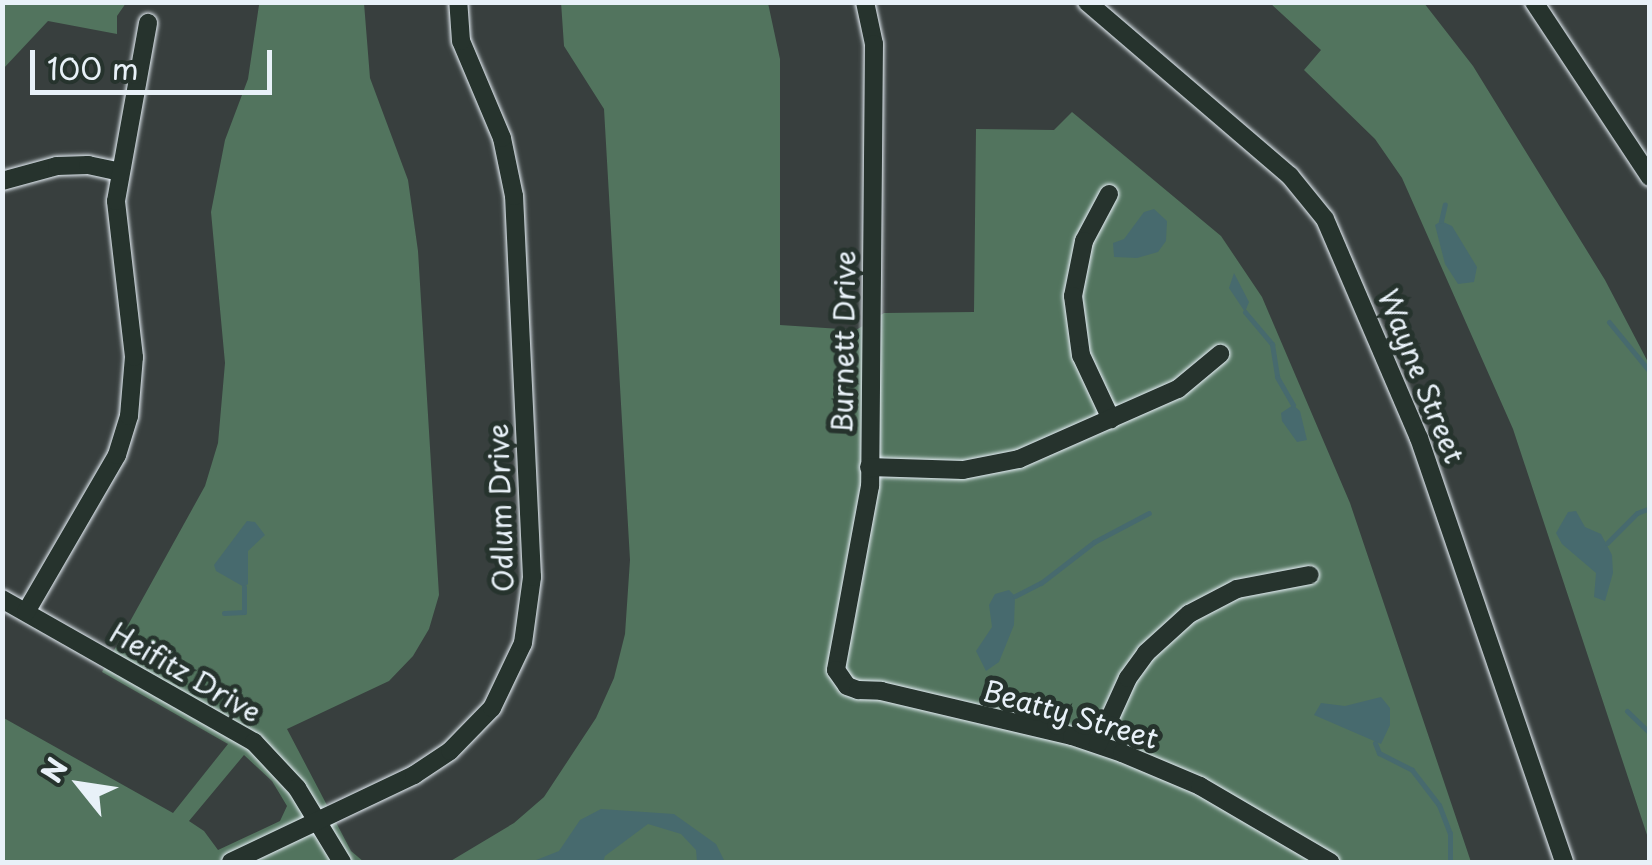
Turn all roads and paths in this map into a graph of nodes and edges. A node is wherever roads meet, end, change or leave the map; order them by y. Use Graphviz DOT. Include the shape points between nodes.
graph roads {
  1 [pos="458,2"];
  2 [pos="865,2"];
  3 [pos="1087,2"];
  4 [pos="1534,2"];
  5 [pos="148,24"];
  6 [pos="120,172"];
  7 [pos="1650,177"];
  8 [pos="2,181"];
  9 [pos="1109,194"];
  10 [pos="1220,354"];
  11 [pos="1111,420"];
  12 [pos="869,468"];
  13 [pos="1310,575"];
  14 [pos="2,599"];
  15 [pos="26,612"];
  16 [pos="840,678"];
  17 [pos="1098,744"];
  18 [pos="317,820"];
  19 [pos="231,862"];
  20 [pos="342,862"];
  21 [pos="1330,862"];
  22 [pos="1564,862"];
  1 -- 18 [label="street, Odlum Drive" via="461,41 502,138 514,196 530,611 511,676 472,732 414,775"];
  2 -- 12 [label="street, Burnett Drive" via="874,62"];
  3 -- 22 [label="street, Wayne Street" via="1290,176 1325,219 1426,456"];
  4 -- 7 [label="street"];
  5 -- 6 [label="street"];
  6 -- 8 [label="street" via="56,166"];
  6 -- 15 [label="street" via="117,214 134,357 129,416 117,454"];
  9 -- 11 [label="street" via="1084,241 1072,296 1081,355"];
  10 -- 11 [label="street" via="1178,389"];
  11 -- 12 [label="street" via="1000,465"];
  12 -- 16 [label="street, Burnett Drive" via="869,504 834,662"];
  13 -- 17 [label="street" via="1236,589 1189,614 1128,678"];
  14 -- 15 [label="street, Heifitz Drive"];
  15 -- 18 [label="street, Heifitz Drive" via="242,734 286,773"];
  16 -- 17 [label="street, Beatty Street" via="858,690"];
  17 -- 21 [label="street, Beatty Street" via="1200,786"];
  18 -- 19 [label="street, Odlum Drive"];
  18 -- 20 [label="street, Heifitz Drive"];
}
